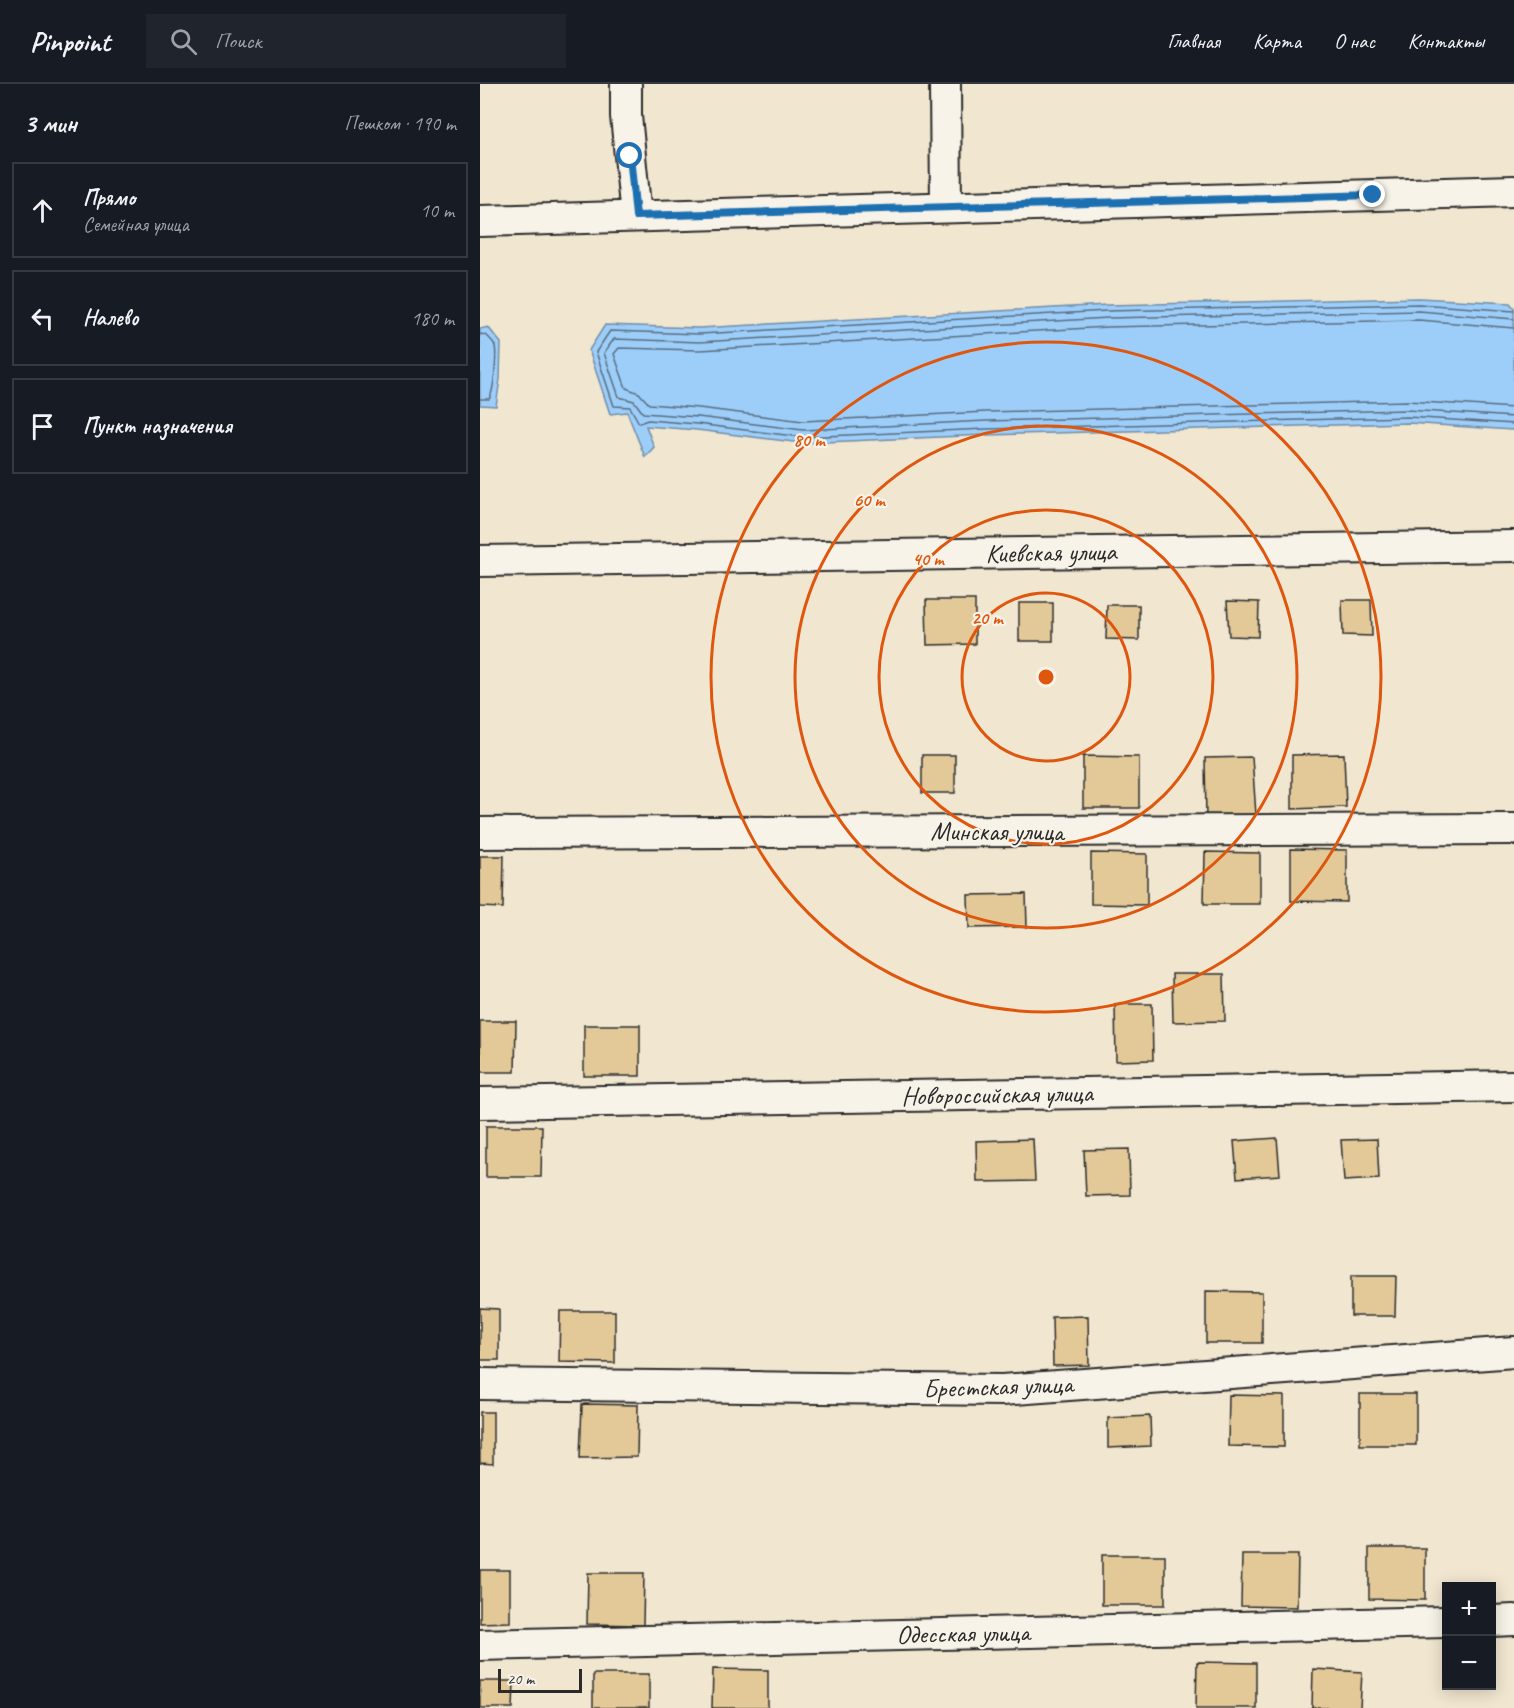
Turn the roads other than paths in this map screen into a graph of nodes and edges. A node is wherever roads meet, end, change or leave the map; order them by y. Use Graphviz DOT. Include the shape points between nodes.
graph roads {
  1 [pos="626,84"];
  2 [pos="945,84"];
  3 [pos="1514,191"];
  4 [pos="946,207"];
  5 [pos="636,216"];
  6 [pos="480,221"];
  7 [pos="1514,546"];
  8 [pos="480,561"];
  9 [pos="1514,829"];
  10 [pos="480,833"];
  11 [pos="1514,1086"];
  12 [pos="480,1103"];
  13 [pos="1514,1352"];
  14 [pos="480,1384"];
  15 [pos="1514,1620"];
  16 [pos="1496,1621"];
  17 [pos="1442,1622"];
  18 [pos="480,1645"];
  1 -- 5 [label="street"];
  2 -- 4 [label="street"];
  3 -- 4 [label="street"];
  4 -- 5 [label="street"];
  5 -- 6 [label="street"];
  7 -- 8 [label="street, Киевская улица"];
  9 -- 10 [label="street, Минская улица"];
  11 -- 12 [label="street, Новороссийская улица"];
  13 -- 14 [label="street, Брестская улица" via="1002,1390"];
  15 -- 16 [label="street"];
  17 -- 18 [label="street, Одесская улица"];
}
